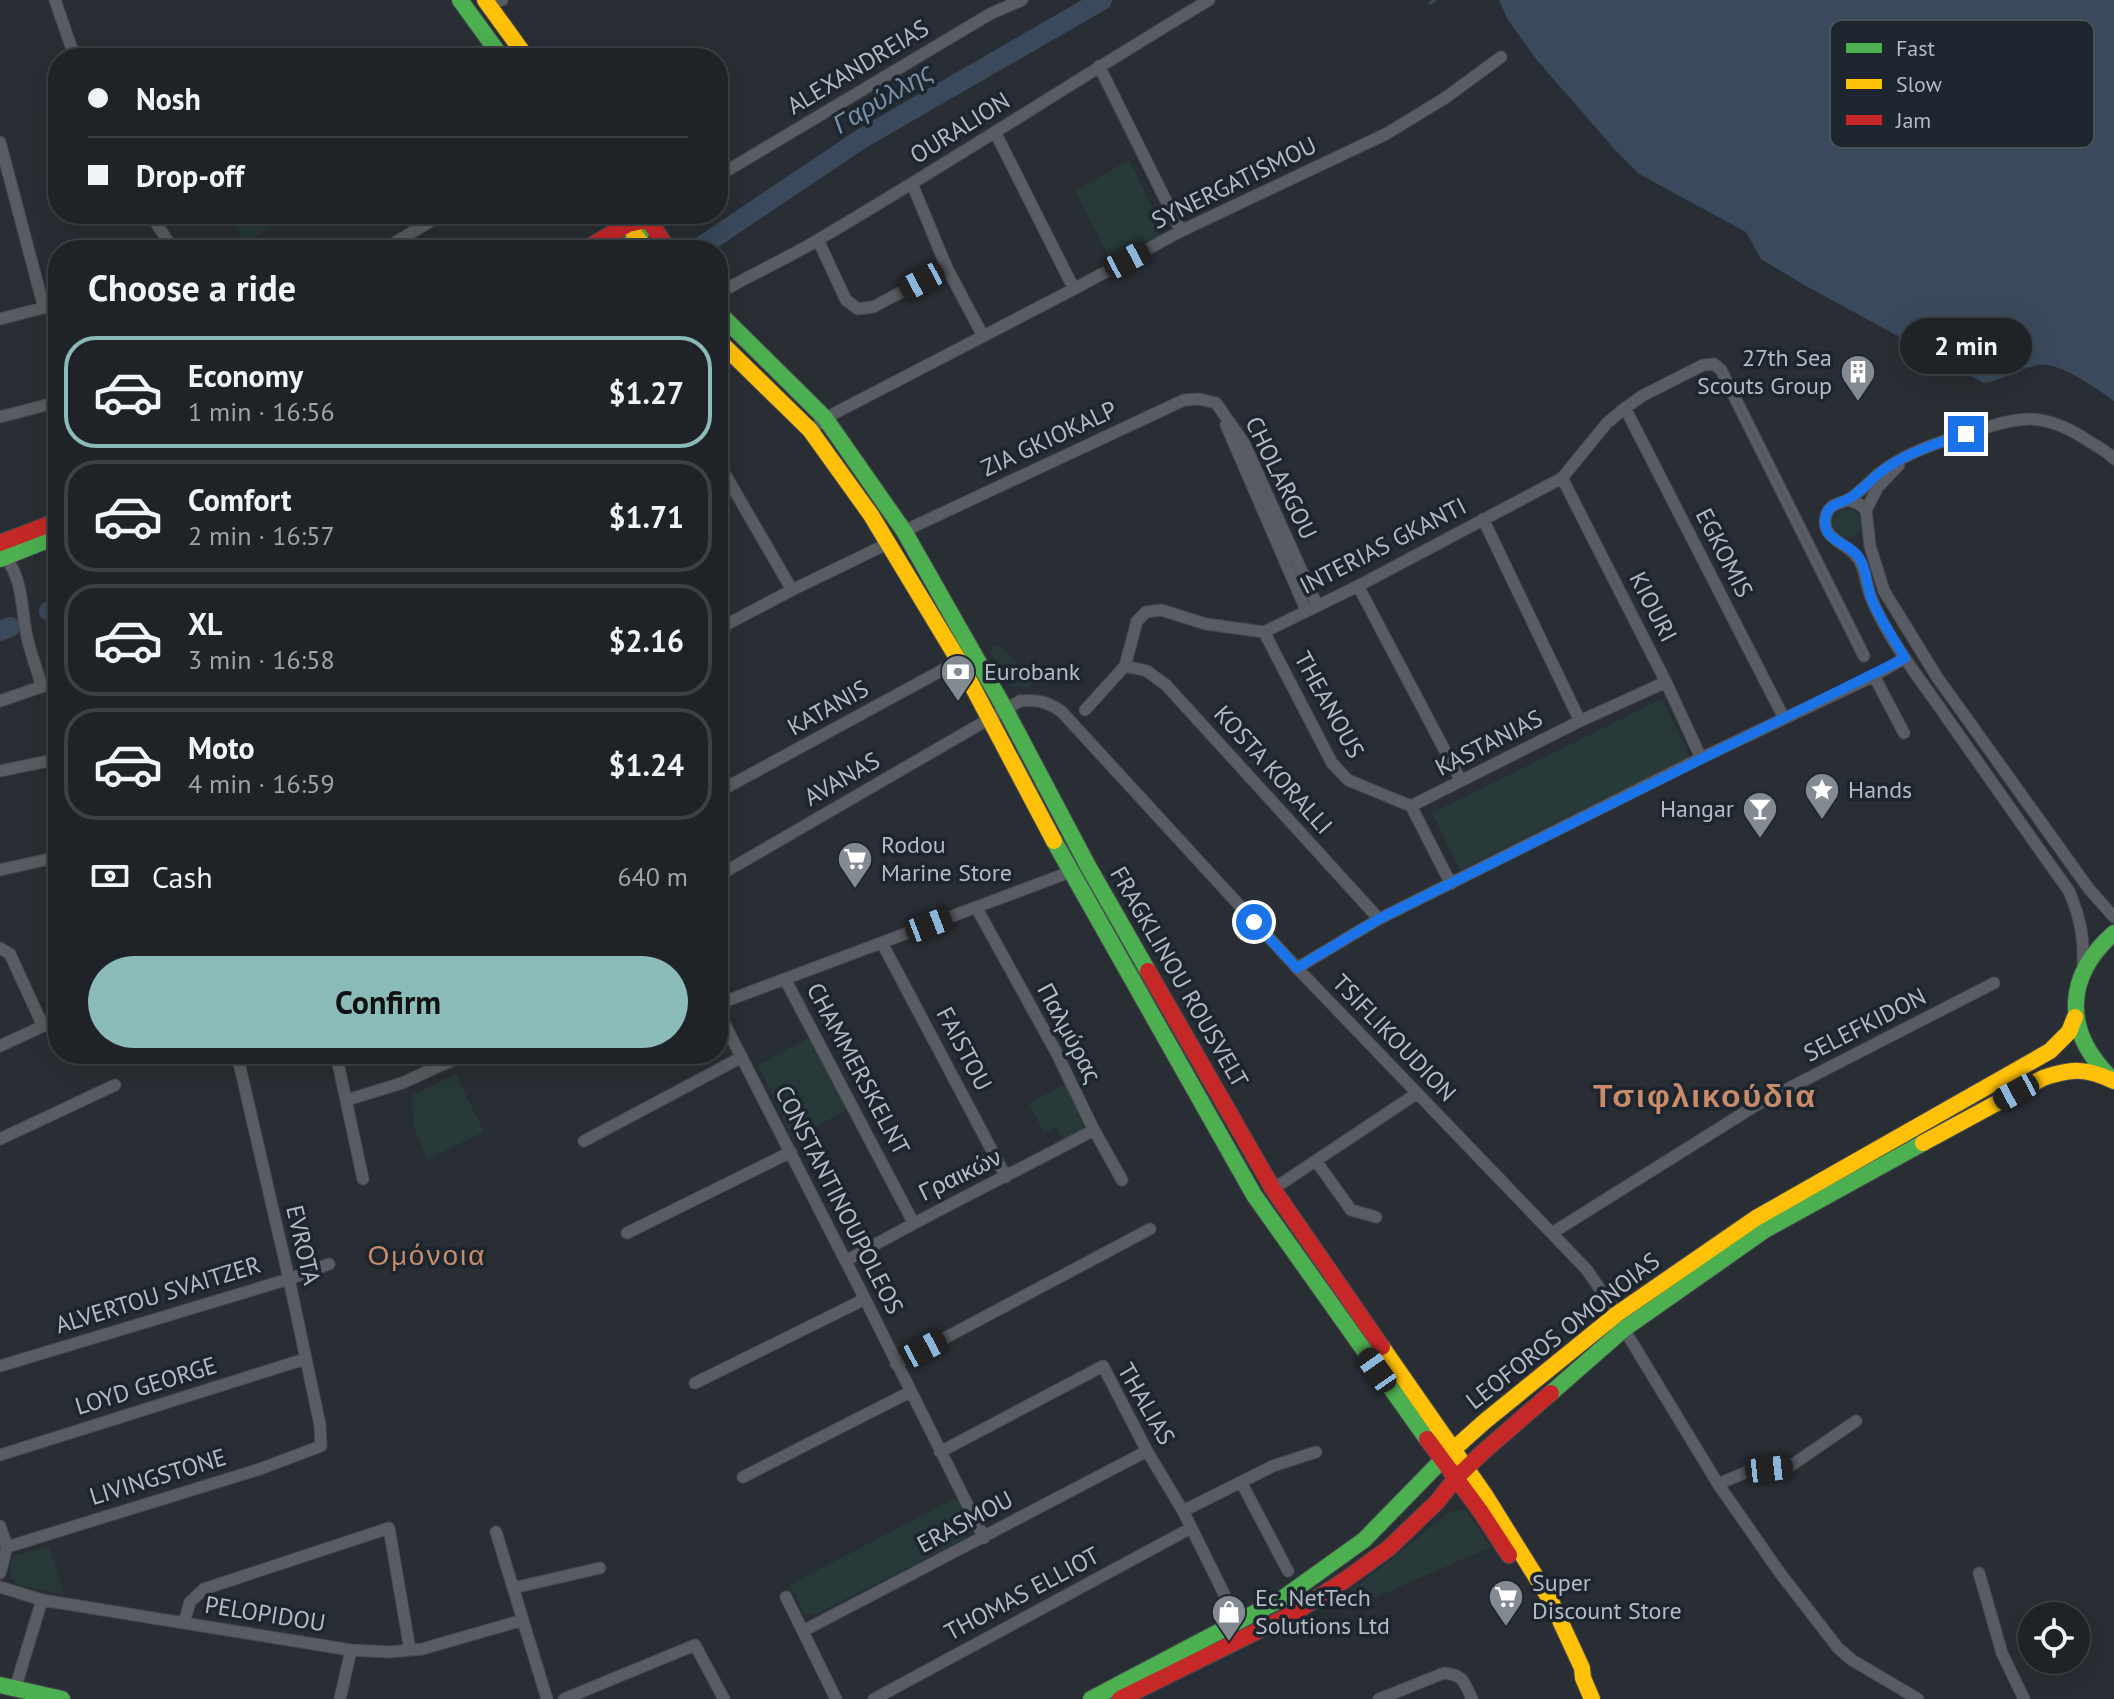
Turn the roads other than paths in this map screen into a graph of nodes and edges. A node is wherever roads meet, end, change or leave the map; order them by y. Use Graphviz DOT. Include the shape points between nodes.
graph roads {
  1 [pos="55,0"];
  2 [pos="460,0"];
  3 [pos="1022,0"];
  4 [pos="1209,0"];
  5 [pos="492,2"];
  6 [pos="72,48"];
  7 [pos="495,48"];
  8 [pos="521,48"];
  9 [pos="1501,57"];
  10 [pos="1099,66"];
  11 [pos="995,132"];
  12 [pos="0,142"];
  13 [pos="728,170"];
  14 [pos="912,184"];
  15 [pos="429,224"];
  16 [pos="618,224"];
  17 [pos="1181,231"];
  18 [pos="408,240"];
  19 [pos="597,240"];
  20 [pos="818,240"];
  21 [pos="947,268"];
  22 [pos="730,287"];
  23 [pos="1074,289"];
  24 [pos="48,307"];
  25 [pos="44,308"];
  26 [pos="0,319"];
  27 [pos="728,322"];
  28 [pos="983,336"];
  29 [pos="728,350"];
  30 [pos="1216,403"];
  31 [pos="48,405"];
  32 [pos="1625,408"];
  33 [pos="0,417"];
  34 [pos="825,418"];
  35 [pos="810,430"];
  36 [pos="1908,456"];
  37 [pos="2114,459"];
  38 [pos="1562,478"];
  39 [pos="728,482"];
  40 [pos="1848,500"];
  41 [pos="1866,510"];
  42 [pos="1483,519"];
  43 [pos="1869,525"];
  44 [pos="48,527"];
  45 [pos="904,531"];
  46 [pos="48,539"];
  47 [pos="889,543"];
  48 [pos="1845,544"];
  49 [pos="2,553"];
  50 [pos="1358,586"];
  51 [pos="792,590"];
  52 [pos="1312,608"];
  53 [pos="728,624"];
  54 [pos="1264,632"];
  55 [pos="1864,656"];
  56 [pos="1905,658"];
  57 [pos="959,661"];
  58 [pos="1125,666"];
  59 [pos="1874,676"];
  60 [pos="1666,682"];
  61 [pos="48,685"];
  62 [pos="42,687"];
  63 [pos="0,701"];
  64 [pos="1005,709"];
  65 [pos="1085,710"];
  66 [pos="1784,718"];
  67 [pos="988,720"];
  68 [pos="1580,721"];
  69 [pos="1904,733"];
  70 [pos="1701,758"];
  71 [pos="48,761"];
  72 [pos="0,771"];
  73 [pos="1461,781"];
  74 [pos="728,787"];
  75 [pos="1411,806"];
  76 [pos="48,859"];
  77 [pos="0,870"];
  78 [pos="728,870"];
  79 [pos="1070,872"];
  80 [pos="1451,884"];
  81 [pos="976,907"];
  82 [pos="2114,917"];
  83 [pos="1379,919"];
  84 [pos="2114,933"];
  85 [pos="882,943"];
  86 [pos="0,948"];
  87 [pos="1297,968"];
  88 [pos="2083,968"];
  89 [pos="785,979"];
  90 [pos="1994,983"];
  91 [pos="728,1000"];
  92 [pos="2075,1017"];
  93 [pos="48,1024"];
  94 [pos="43,1026"];
  95 [pos="728,1030"];
  96 [pos="0,1046"];
  97 [pos="742,1057"];
  98 [pos="239,1064"];
  99 [pos="338,1064"];
  100 [pos="444,1064"];
  101 [pos="2114,1081"];
  102 [pos="115,1085"];
  103 [pos="1416,1094"];
  104 [pos="347,1100"];
  105 [pos="1094,1130"];
  106 [pos="0,1139"];
  107 [pos="584,1141"];
  108 [pos="791,1152"];
  109 [pos="1316,1161"];
  110 [pos="1006,1177"];
  111 [pos="363,1179"];
  112 [pos="1122,1180"];
  113 [pos="1273,1189"];
  114 [pos="1376,1217"];
  115 [pos="913,1222"];
  116 [pos="1150,1229"];
  117 [pos="627,1233"];
  118 [pos="1552,1233"];
  119 [pos="846,1261"];
  120 [pos="329,1264"];
  121 [pos="289,1279"];
  122 [pos="865,1299"];
  123 [pos="1620,1322"];
  124 [pos="305,1359"];
  125 [pos="896,1364"];
  126 [pos="0,1366"];
  127 [pos="695,1383"];
  128 [pos="910,1392"];
  129 [pos="1856,1421"];
  130 [pos="321,1446"];
  131 [pos="1147,1451"];
  132 [pos="940,1452"];
  133 [pos="1316,1452"];
  134 [pos="1448,1454"];
  135 [pos="0,1455"];
  136 [pos="1462,1473"];
  137 [pos="743,1477"];
  138 [pos="1241,1482"];
  139 [pos="1718,1484"];
  140 [pos="1183,1511"];
  141 [pos="0,1526"];
  142 [pos="1191,1528"];
  143 [pos="496,1532"];
  144 [pos="984,1538"];
  145 [pos="7,1547"];
  146 [pos="600,1568"];
  147 [pos="1288,1571"];
  148 [pos="0,1573"];
  149 [pos="1979,1573"];
  150 [pos="0,1587"];
  151 [pos="513,1588"];
  152 [pos="786,1597"];
  153 [pos="42,1600"];
  154 [pos="523,1620"];
  155 [pos="1238,1622"];
  156 [pos="184,1623"];
  157 [pos="803,1631"];
  158 [pos="351,1650"];
  159 [pos="410,1650"];
  160 [pos="8,1687"];
  161 [pos="62,1699"];
  162 [pos="340,1699"];
  163 [pos="547,1699"];
  164 [pos="564,1699"];
  165 [pos="724,1699"];
  166 [pos="836,1699"];
  167 [pos="874,1699"];
  168 [pos="1091,1699"];
  169 [pos="1120,1699"];
  170 [pos="1379,1699"];
  171 [pos="1472,1699"];
  172 [pos="1592,1699"];
  173 [pos="1918,1699"];
  174 [pos="2024,1699"];
  1 -- 6 [label="street"];
  2 -- 7 [label="main road"];
  3 -- 13 [label="street, ALEXANDREIAS"];
  4 -- 10 [label="street, OURALION"];
  5 -- 8 [label="main road"];
  9 -- 17 [label="street, SYNERGATISMOU" via="1386,134"];
  10 -- 11 [label="street, OURALION"];
  10 -- 17 [label="street"];
  11 -- 14 [label="street, OURALION"];
  11 -- 23 [label="street"];
  12 -- 25 [label="street"];
  14 -- 20 [label="street, OURALION"];
  14 -- 21 [label="street"];
  15 -- 18 [label="street"];
  16 -- 19 [label="main road"];
  17 -- 23 [label="street, SYNERGATISMOU"];
  20 -- 21 [label="street" via="846,300 858,309 873,307"];
  20 -- 22 [label="street, OURALION"];
  21 -- 28 [label="street"];
  23 -- 28 [label="street, SYNERGATISMOU"];
  24 -- 25 [label="street"];
  25 -- 26 [label="street"];
  27 -- 34 [label="main road, FRAGKLINOU ROUSVELT"];
  28 -- 34 [label="street, SYNERGATISMOU"];
  29 -- 35 [label="main road, FRAGKLINOU ROUSVELT"];
  30 -- 45 [label="street, ZIA GKIOKALP" via="1184,400"];
  30 -- 52 [label="street, CHOLARGOU" via="1244,443"];
  31 -- 33 [label="street"];
  32 -- 38 [label="street, INTERIAS GKANTI"];
  32 -- 55 [label="street, INTERIAS GKANTI" via="1703,365 1721,370"];
  32 -- 66 [label="street, EGKOMIS"];
  34 -- 35 [label="street, SYNERGATISMOU"];
  34 -- 45 [label="main road, FRAGKLINOU ROUSVELT"];
  35 -- 47 [label="main road, FRAGKLINOU ROUSVELT"];
  36 -- 37 [label="street" via="1949,439 2030,418 2055,422"];
  36 -- 40 [label="street"];
  36 -- 41 [label="street" via="1878,487"];
  38 -- 42 [label="street, INTERIAS GKANTI"];
  38 -- 60 [label="street, KIOURI"];
  39 -- 51 [label="street"];
  40 -- 41 [label="street"];
  40 -- 48 [label="street" via="1837,502 1825,520 1834,540"];
  41 -- 43 [label="street"];
  42 -- 50 [label="street, INTERIAS GKANTI"];
  42 -- 68 [label="street"];
  43 -- 48 [label="street" via="1865,535"];
  43 -- 82 [label="street" via="1884,591 1937,677"];
  44 -- 49 [label="main road"];
  45 -- 64 [label="main road, FRAGKLINOU ROUSVELT"];
  46 -- 49 [label="main road"];
  47 -- 51 [label="street"];
  47 -- 57 [label="main road, FRAGKLINOU ROUSVELT"];
  48 -- 56 [label="street" via="1859,558 1871,599"];
  49 -- 62 [label="street" via="12,565"];
  50 -- 52 [label="street, INTERIAS GKANTI"];
  50 -- 73 [label="street"];
  51 -- 53 [label="street"];
  52 -- 54 [label="street, INTERIAS GKANTI"];
  54 -- 58 [label="street" via="1206,624 1161,610 1146,612 1137,621"];
  54 -- 75 [label="street, THEANOUS" via="1332,763 1348,780"];
  56 -- 59 [label="street"];
  56 -- 88 [label="street" via="2069,891 2084,940"];
  57 -- 67 [label="main road, FRAGKLINOU ROUSVELT"];
  57 -- 74 [label="street, KATANIS"];
  58 -- 65 [label="street"];
  58 -- 83 [label="street, KOSTA KORALLI" via="1147,671 1166,685"];
  59 -- 66 [label="street"];
  59 -- 69 [label="street"];
  60 -- 68 [label="street, KASTANIAS"];
  60 -- 70 [label="street, KIOURI"];
  61 -- 62 [label="street"];
  62 -- 63 [label="street"];
  64 -- 67 [label="street, TSIFLIKOUDION"];
  64 -- 87 [label="street, TSIFLIKOUDION" via="1035,699 1061,711"];
  64 -- 113 [label="main road, FRAGKLINOU ROUSVELT" via="1088,866"];
  66 -- 70 [label="street"];
  67 -- 78 [label="street, AVANAS"];
  67 -- 79 [label="main road, FRAGKLINOU ROUSVELT"];
  68 -- 73 [label="street, KASTANIAS"];
  70 -- 80 [label="street"];
  71 -- 72 [label="street"];
  73 -- 75 [label="street, KASTANIAS"];
  75 -- 80 [label="street"];
  76 -- 77 [label="street"];
  79 -- 81 [label="street"];
  79 -- 134 [label="main road, FRAGKLINOU ROUSVELT" via="1254,1195 1377,1370"];
  80 -- 83 [label="street"];
  81 -- 85 [label="street"];
  81 -- 105 [label="street, Παλμύρας"];
  83 -- 87 [label="street"];
  84 -- 88 [label="main road"];
  85 -- 89 [label="street"];
  85 -- 110 [label="street, FAISTOU"];
  86 -- 94 [label="street" via="10,954"];
  87 -- 103 [label="street, TSIFLIKOUDION"];
  88 -- 92 [label="main road"];
  89 -- 91 [label="street"];
  89 -- 115 [label="street, CHAMMERSKELNT"];
  90 -- 118 [label="street, SELEFKIDON" via="1758,1104"];
  92 -- 101 [label="main road" via="2082,1043"];
  92 -- 123 [label="main road, LEOFOROS OMONOIAS" via="2069,1032 2050,1051 1756,1218"];
  93 -- 94 [label="street"];
  94 -- 96 [label="street"];
  95 -- 97 [label="street, CONSTANTINOUPOLEOS"];
  97 -- 107 [label="street"];
  97 -- 108 [label="street, CONSTANTINOUPOLEOS"];
  98 -- 121 [label="street, EVROTA"];
  99 -- 104 [label="street"];
  100 -- 104 [label="street"];
  101 -- 123 [label="main road, LEOFOROS OMONOIAS" via="2079,1069 2043,1078 1765,1230"];
  102 -- 106 [label="street"];
  103 -- 109 [label="street"];
  103 -- 118 [label="street, TSIFLIKOUDION"];
  104 -- 111 [label="street"];
  105 -- 110 [label="street, Γραικών"];
  105 -- 112 [label="street, Παλμύρας"];
  108 -- 117 [label="street"];
  108 -- 119 [label="street, CONSTANTINOUPOLEOS"];
  109 -- 113 [label="street"];
  109 -- 114 [label="street" via="1351,1210"];
  110 -- 115 [label="street, Γραικών"];
  113 -- 134 [label="main road, FRAGKLINOU ROUSVELT"];
  115 -- 119 [label="street, Γραικών"];
  116 -- 125 [label="street"];
  118 -- 123 [label="street, TSIFLIKOUDION" via="1587,1270"];
  119 -- 122 [label="street, CONSTANTINOUPOLEOS"];
  120 -- 121 [label="street, ALVERTOU SVAITZER"];
  121 -- 124 [label="street, EVROTA"];
  121 -- 126 [label="street, ALVERTOU SVAITZER"];
  122 -- 125 [label="street, CONSTANTINOUPOLEOS"];
  122 -- 127 [label="street"];
  123 -- 134 [label="main road, LEOFOROS OMONOIAS"];
  123 -- 136 [label="main road, LEOFOROS OMONOIAS"];
  123 -- 139 [label="street, TSIFLIKOUDION"];
  124 -- 130 [label="street, EVROTA"];
  124 -- 135 [label="street, LOYD GEORGE"];
  125 -- 128 [label="street, CONSTANTINOUPOLEOS"];
  128 -- 132 [label="street, CONSTANTINOUPOLEOS"];
  128 -- 137 [label="street"];
  129 -- 139 [label="street" via="1789,1467 1749,1471"];
  130 -- 145 [label="street, LIVINGSTONE"];
  131 -- 132 [label="street, THALIAS" via="1103,1366"];
  131 -- 140 [label="street, THALIAS"];
  131 -- 144 [label="street, ERASMOU"];
  132 -- 144 [label="street, CONSTANTINOUPOLEOS"];
  133 -- 138 [label="street"];
  134 -- 136 [label="main road, FRAGKLINOU ROUSVELT"];
  134 -- 155 [label="main road, LEOFOROS OMONOIAS" via="1364,1540 1283,1598"];
  136 -- 169 [label="main road, LEOFOROS OMONOIAS" via="1389,1548 1345,1580 1294,1613"];
  136 -- 172 [label="main road, FRAGKLINOU ROUSVELT"];
  138 -- 140 [label="street"];
  138 -- 147 [label="street"];
  139 -- 173 [label="street, TSIFLIKOUDION" via="1838,1648"];
  140 -- 142 [label="street, THALIAS"];
  141 -- 145 [label="street"];
  142 -- 155 [label="street, THALIAS"];
  142 -- 167 [label="street, THOMAS ELLIOT"];
  143 -- 151 [label="street"];
  144 -- 157 [label="street, ERASMOU"];
  145 -- 148 [label="street"];
  146 -- 151 [label="street"];
  149 -- 174 [label="street" via="2002,1653"];
  150 -- 153 [label="street, PELOPIDOU"];
  151 -- 154 [label="street"];
  152 -- 157 [label="street"];
  153 -- 156 [label="street, PELOPIDOU"];
  153 -- 160 [label="street"];
  154 -- 159 [label="street, PELOPIDOU"];
  154 -- 163 [label="street"];
  155 -- 168 [label="main road, LEOFOROS OMONOIAS"];
  156 -- 158 [label="street, PELOPIDOU"];
  156 -- 159 [label="street" via="190,1602 204,1589 389,1528"];
  157 -- 166 [label="street"];
  158 -- 159 [label="street, PELOPIDOU"];
  158 -- 162 [label="street"];
  160 -- 161 [label="main road"];
  164 -- 165 [label="street" via="695,1645"];
  170 -- 171 [label="street" via="1444,1673 1462,1678"];
}
